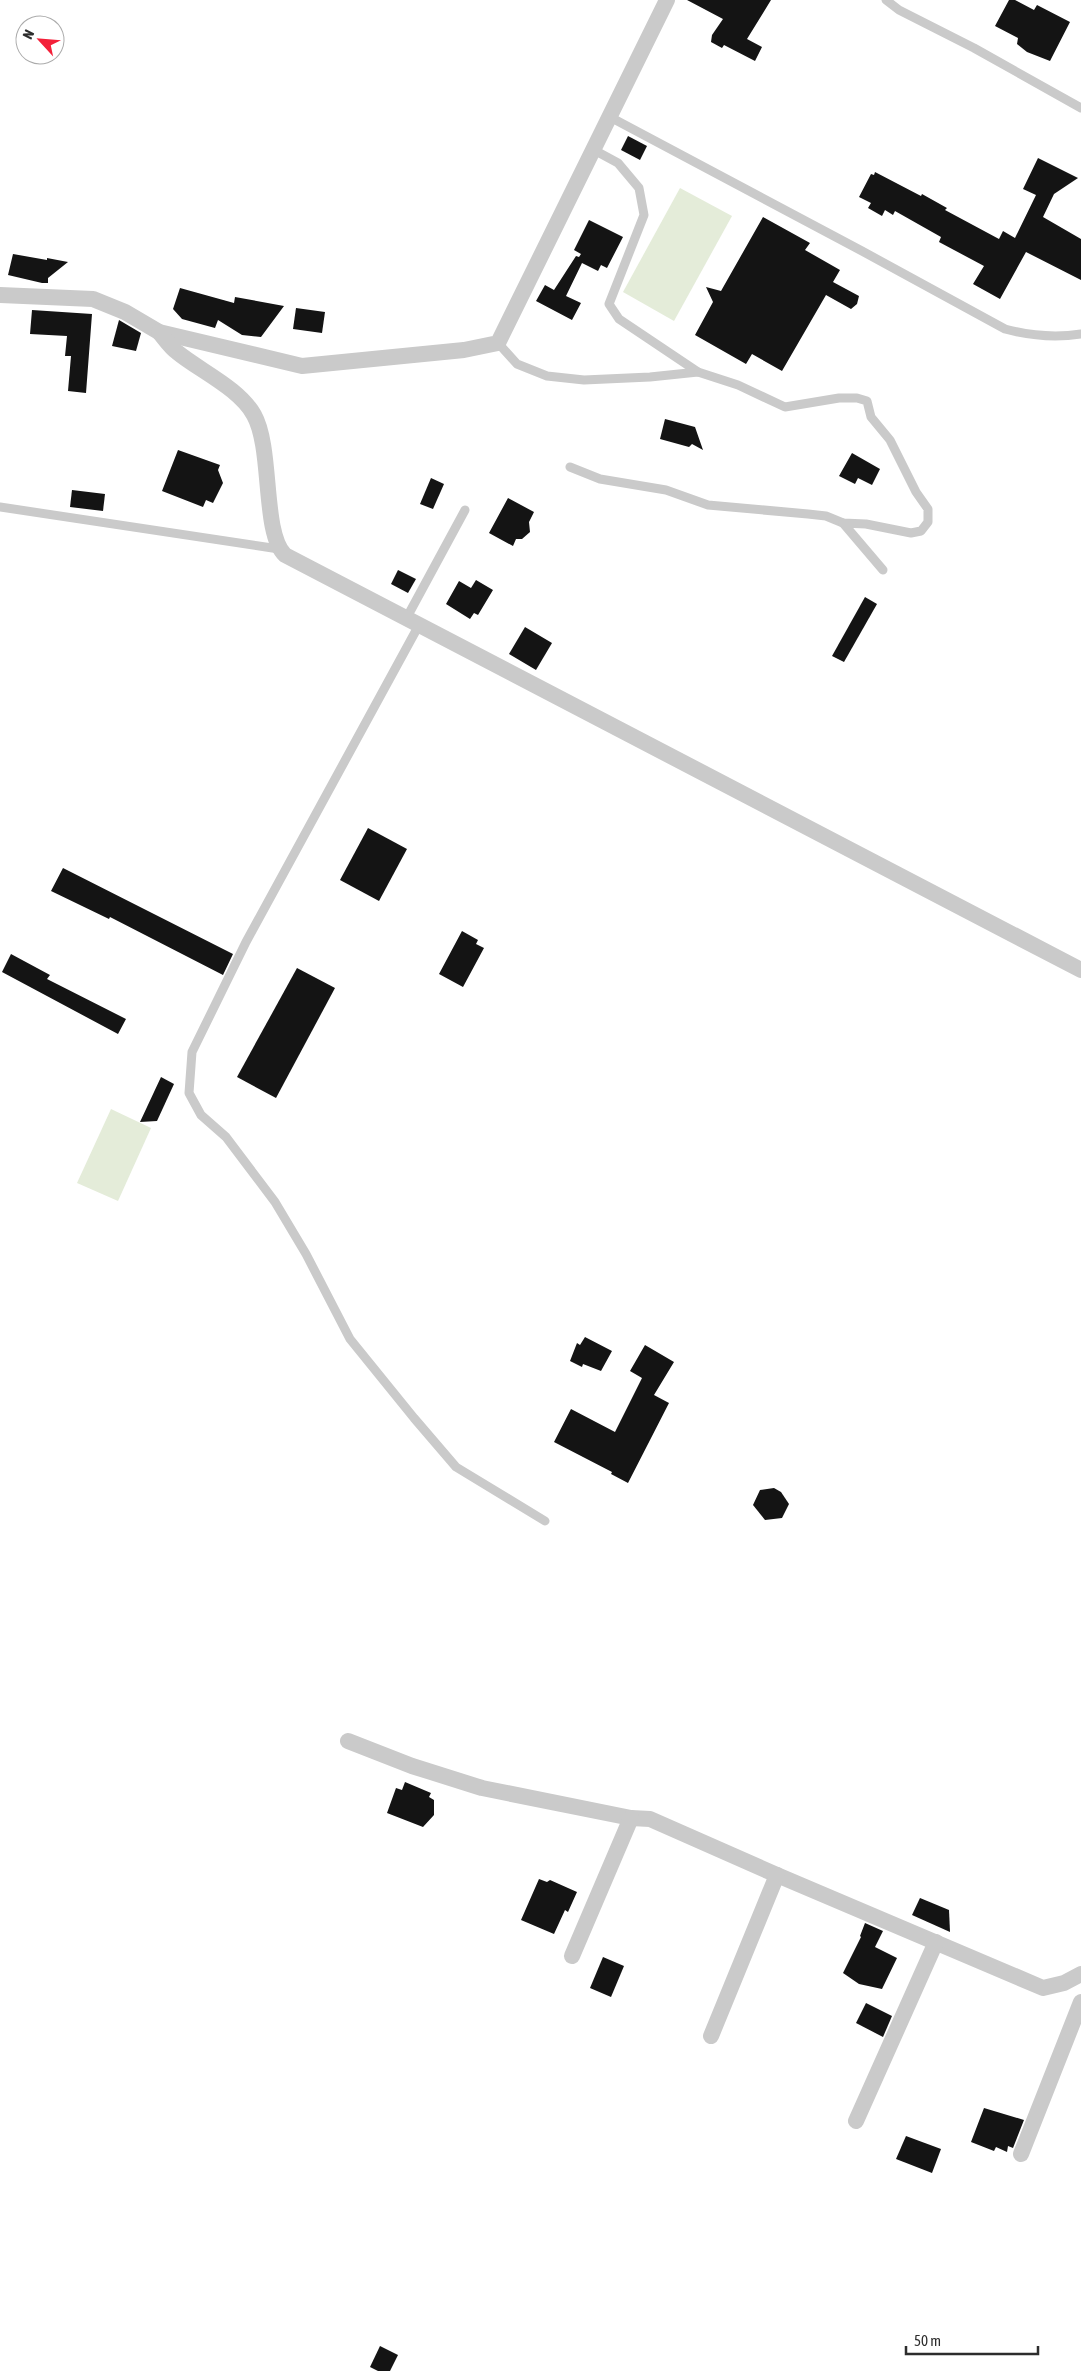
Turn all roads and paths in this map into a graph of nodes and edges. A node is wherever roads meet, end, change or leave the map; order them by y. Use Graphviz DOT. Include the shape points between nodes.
graph roads {
  1 [pos="667,0"];
  2 [pos="886,0"];
  3 [pos="1081,108"];
  4 [pos="610,117"];
  5 [pos="594,150"];
  6 [pos="0,295"];
  7 [pos="159,332"];
  8 [pos="1081,334"];
  9 [pos="498,343"];
  10 [pos="698,372"];
  11 [pos="570,467"];
  12 [pos="0,507"];
  13 [pos="466,510"];
  14 [pos="843,523"];
  15 [pos="279,549"];
  16 [pos="883,570"];
  17 [pos="413,622"];
  18 [pos="1081,970"];
  19 [pos="545,1521"];
  20 [pos="348,1742"];
  21 [pos="631,1818"];
  22 [pos="777,1875"];
  23 [pos="936,1942"];
  24 [pos="572,1956"];
  25 [pos="1081,1974"];
  26 [pos="1081,2002"];
  27 [pos="711,2036"];
  28 [pos="856,2121"];
  29 [pos="1021,2154"];
  1 -- 4 [label="street"];
  2 -- 3 [label="lane"];
  4 -- 5 [label="street"];
  4 -- 8 [label="lane" via="1005,329 1030,336"];
  5 -- 9 [label="street"];
  5 -- 10 [label="lane" via="618,163 639,188 644,215 608,304 620,319"];
  6 -- 7 [label="street" via="93,299 126,312"];
  7 -- 9 [label="street" via="302,366 464,350"];
  7 -- 15 [label="street" via="175,351 224,385 254,415 263,442 272,526"];
  9 -- 10 [label="lane" via="517,364 546,376 584,380"];
  10 -- 14 [label="lane" via="738,384 785,407 839,398 867,401 871,417 890,440 928,509 928,522 921,531 911,533"];
  11 -- 14 [label="lane" via="600,478 666,490 708,505 826,516"];
  12 -- 15 [label="lane"];
  13 -- 17 [label="lane"];
  14 -- 16 [label="lane"];
  15 -- 17 [label="street" via="296,563"];
  17 -- 18 [label="street"];
  17 -- 19 [label="lane" via="192,1052 189,1094 201,1115 226,1137 270,1194 306,1254 350,1339 414,1418 456,1468"];
  20 -- 21 [label="street" via="482,1788"];
  21 -- 22 [label="street" via="650,1819"];
  21 -- 24 [label="street"];
  22 -- 23 [label="street"];
  22 -- 27 [label="street"];
  23 -- 25 [label="street" via="1044,1988"];
  23 -- 28 [label="street"];
  26 -- 29 [label="street"];
}
